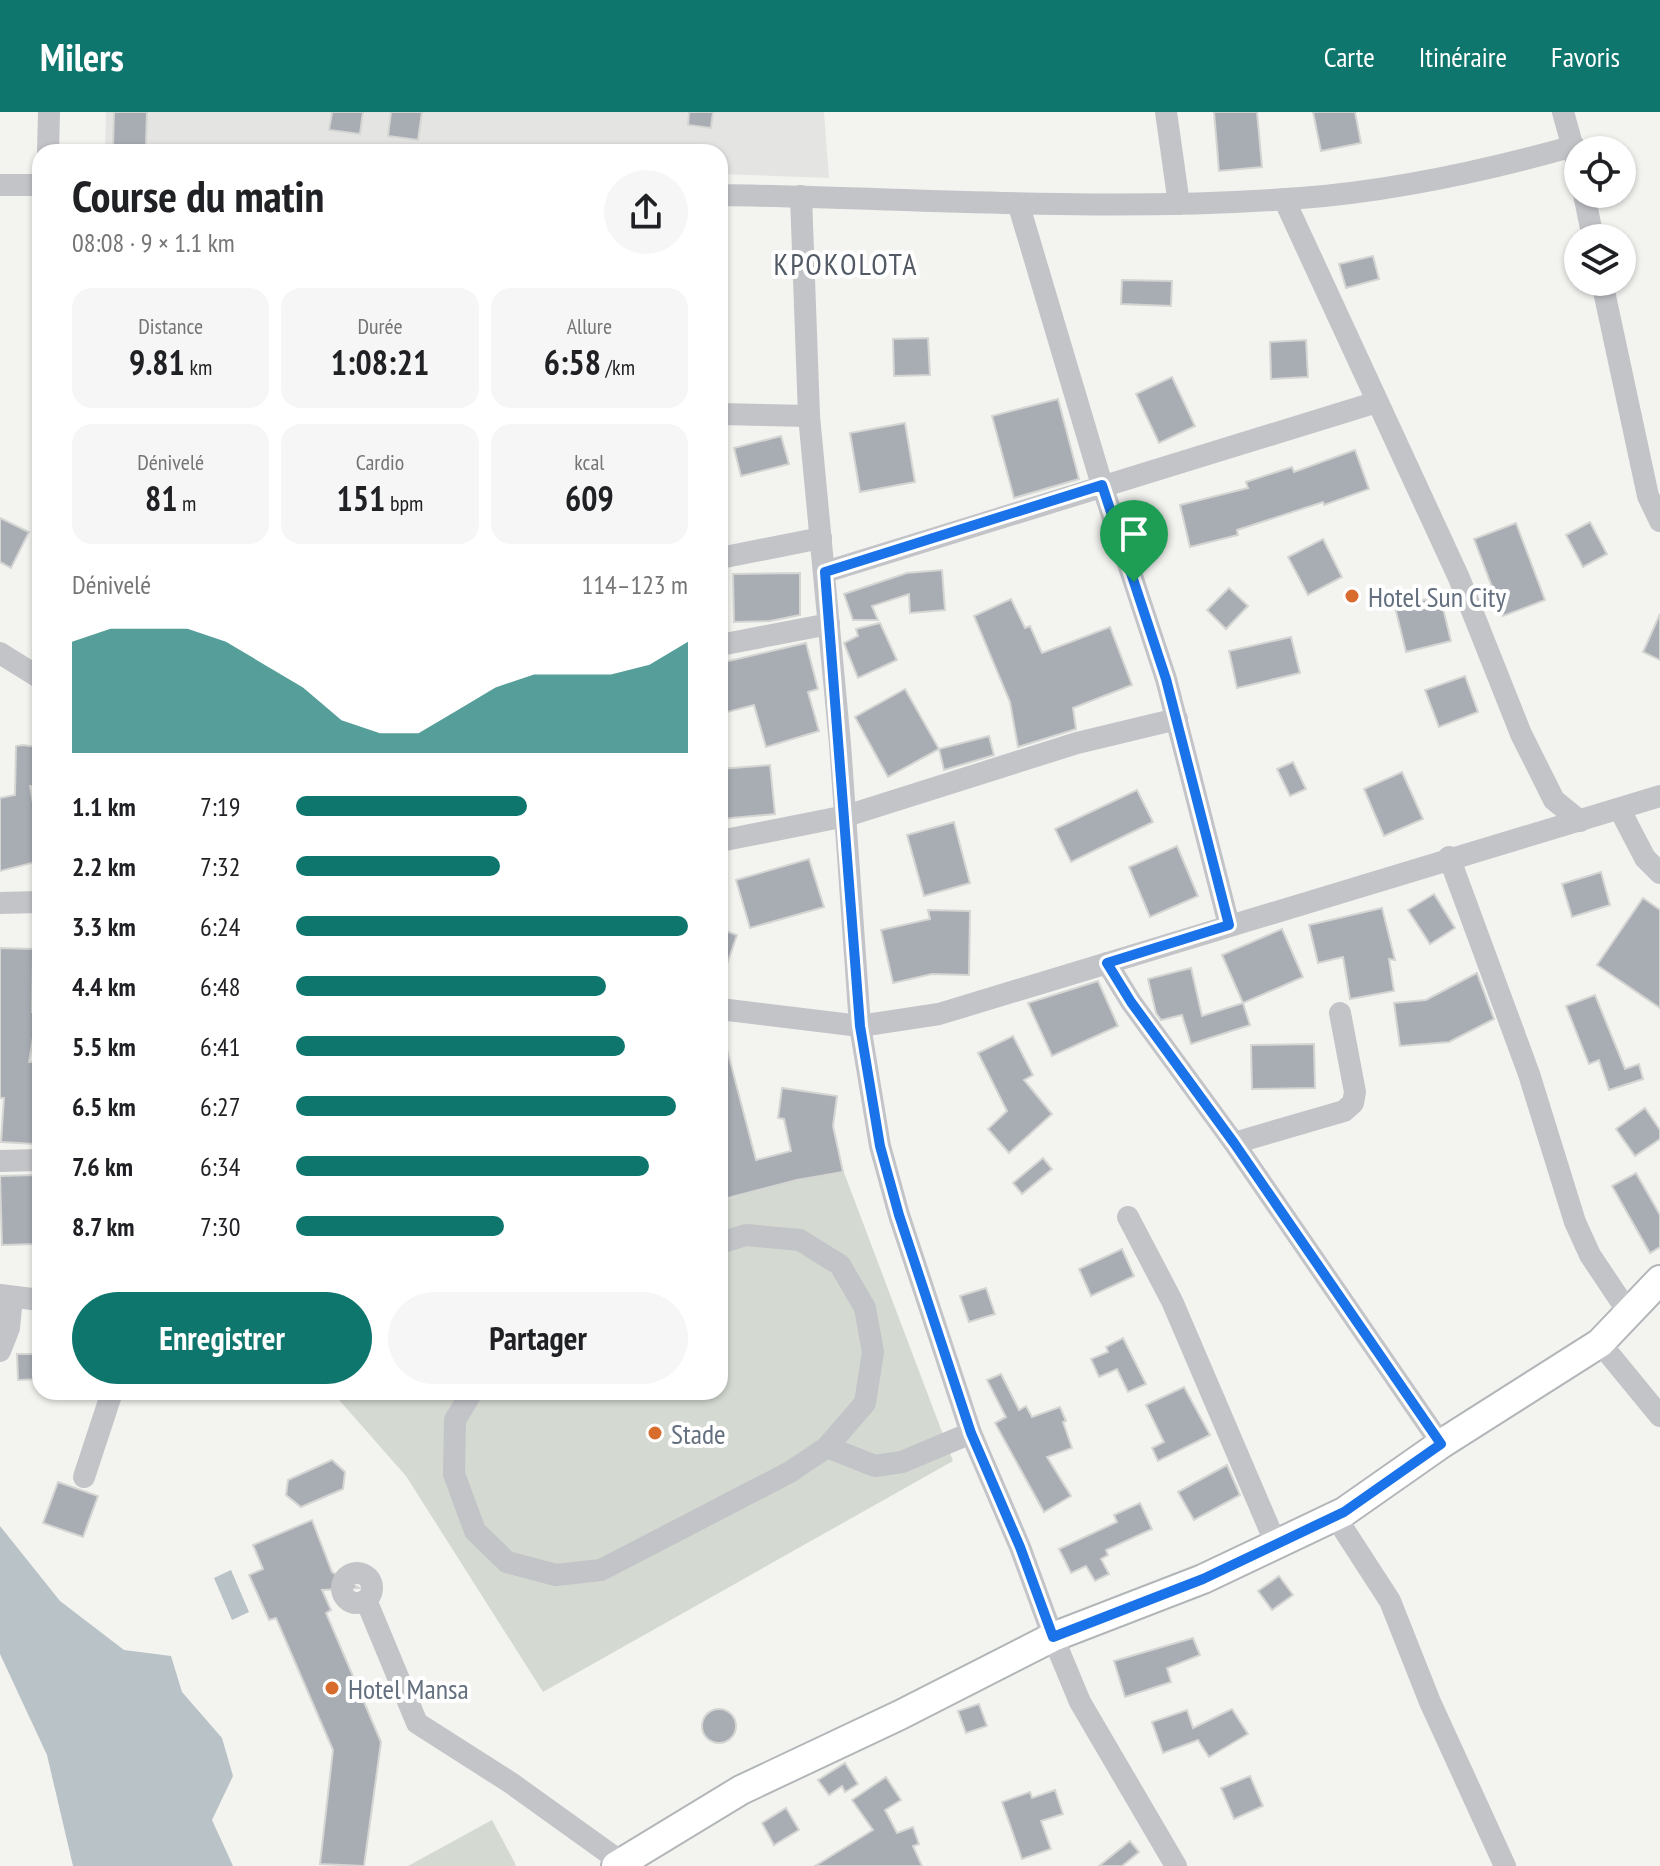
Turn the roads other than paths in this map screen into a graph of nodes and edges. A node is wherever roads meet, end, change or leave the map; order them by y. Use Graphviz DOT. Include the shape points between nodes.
graph roads {
  1 [pos="49,112"];
  2 [pos="1166,112"];
  3 [pos="1563,112"];
  4 [pos="1570,136"];
  5 [pos="48,144"];
  6 [pos="1564,158"];
  7 [pos="0,185"];
  8 [pos="32,185"];
  9 [pos="728,195"];
  10 [pos="801,196"];
  11 [pos="1284,199"];
  12 [pos="1179,204"];
  13 [pos="1019,206"];
  14 [pos="1605,296"];
  15 [pos="1377,402"];
  16 [pos="728,414"];
  17 [pos="809,416"];
  18 [pos="1102,485"];
  19 [pos="1660,521"];
  20 [pos="821,538"];
  21 [pos="728,556"];
  22 [pos="825,572"];
  23 [pos="829,624"];
  24 [pos="728,643"];
  25 [pos="0,653"];
  26 [pos="32,673"];
  27 [pos="1177,719"];
  28 [pos="1660,796"];
  29 [pos="1620,810"];
  30 [pos="846,816"];
  31 [pos="1580,821"];
  32 [pos="728,839"];
  33 [pos="1449,857"];
  34 [pos="1660,873"];
  35 [pos="32,902"];
  36 [pos="0,903"];
  37 [pos="1229,925"];
  38 [pos="1107,963"];
  39 [pos="728,1010"];
  40 [pos="1340,1013"];
  41 [pos="860,1026"];
  42 [pos="1234,1143"];
  43 [pos="32,1160"];
  44 [pos="0,1161"];
  45 [pos="1128,1217"];
  46 [pos="728,1241"];
  47 [pos="1660,1280"];
  48 [pos="6,1296"];
  49 [pos="32,1299"];
  50 [pos="1628,1312"];
  51 [pos="1600,1343"];
  52 [pos="0,1351"];
  53 [pos="109,1400"];
  54 [pos="467,1400"];
  55 [pos="1660,1416"];
  56 [pos="971,1433"];
  57 [pos="1441,1444"];
  58 [pos="827,1447"];
  59 [pos="84,1477"];
  60 [pos="1335,1516"];
  61 [pos="1276,1544"];
  62 [pos="366,1600"];
  63 [pos="1053,1637"];
  64 [pos="618,1864"];
  65 [pos="1176,1866"];
  66 [pos="1505,1866"];
  1 -- 5 [label="street"];
  2 -- 12 [label="street"];
  3 -- 4 [label="street"];
  6 -- 11 [label="street"];
  7 -- 8 [label="street"];
  9 -- 10 [label="street"];
  10 -- 13 [label="street"];
  10 -- 17 [label="street"];
  11 -- 12 [label="street"];
  11 -- 15 [label="street"];
  12 -- 13 [label="street"];
  13 -- 18 [label="street"];
  14 -- 19 [label="street" via="1648,496"];
  15 -- 18 [label="street"];
  15 -- 31 [label="street" via="1459,578 1521,734 1554,800"];
  16 -- 17 [label="street"];
  17 -- 20 [label="street"];
  18 -- 22 [label="street"];
  18 -- 27 [label="street"];
  20 -- 21 [label="street"];
  20 -- 22 [label="street"];
  22 -- 23 [label="street"];
  23 -- 24 [label="street"];
  23 -- 30 [label="street"];
  25 -- 26 [label="street"];
  27 -- 30 [label="street" via="1077,743"];
  27 -- 37 [label="street"];
  28 -- 29 [label="street"];
  29 -- 31 [label="street"];
  29 -- 34 [label="street" via="1645,858"];
  30 -- 32 [label="street"];
  30 -- 41 [label="street"];
  31 -- 33 [label="street"];
  33 -- 37 [label="street"];
  33 -- 50 [label="street" via="1529,1074 1575,1222"];
  35 -- 36 [label="street"];
  37 -- 38 [label="street"];
  38 -- 41 [label="street" via="939,1014"];
  38 -- 42 [label="street"];
  39 -- 41 [label="street"];
  40 -- 42 [label="street" via="1353,1103 1344,1111"];
  41 -- 56 [label="street" via="880,1146"];
  42 -- 57 [label="street"];
  43 -- 44 [label="street"];
  45 -- 61 [label="street" via="1185,1330"];
  46 -- 58 [label="street" via="746,1235 800,1240 840,1265 865,1308 873,1352 865,1403"];
  47 -- 50 [label="main road"];
  48 -- 49 [label="street"];
  48 -- 52 [label="street" via="9,1328"];
  50 -- 51 [label="main road"];
  51 -- 55 [label="street"];
  51 -- 57 [label="main road"];
  53 -- 59 [label="street"];
  54 -- 58 [label="street" via="455,1420 454,1474 475,1531 507,1562 556,1575 601,1570 790,1472"];
  56 -- 58 [label="street" via="902,1462 875,1466"];
  56 -- 63 [label="street"];
  57 -- 60 [label="main road"];
  60 -- 61 [label="main road"];
  60 -- 66 [label="street" via="1390,1601"];
  61 -- 63 [label="main road" via="1203,1579"];
  62 -- 64 [label="street" via="417,1723 511,1783"];
  63 -- 64 [label="main road" via="741,1790"];
  63 -- 65 [label="street" via="1080,1702"];
}
